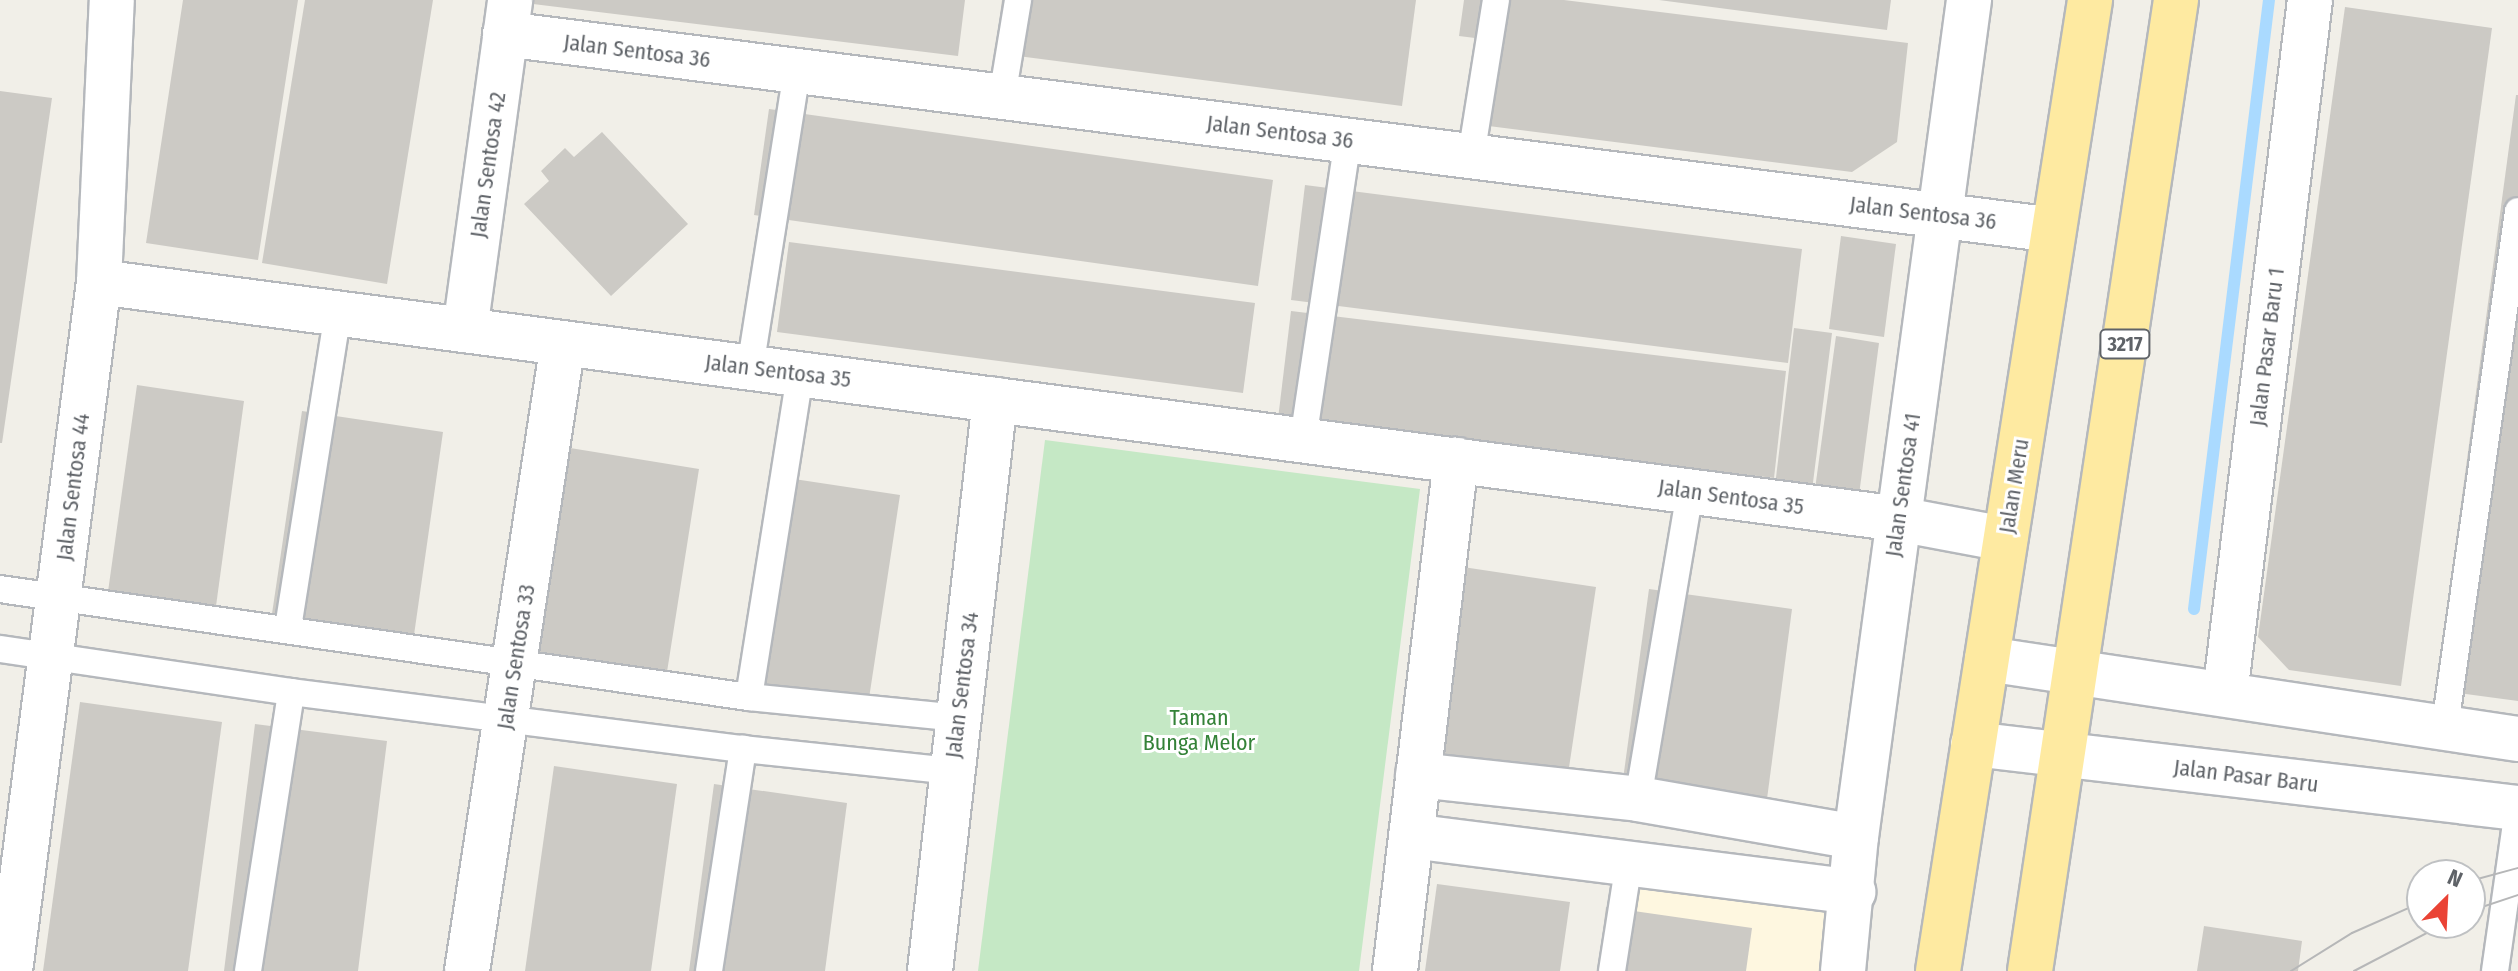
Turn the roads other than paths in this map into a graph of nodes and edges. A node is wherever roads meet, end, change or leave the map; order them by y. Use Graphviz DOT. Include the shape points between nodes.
graph roads {
  1 [pos="112,0"];
  2 [pos="1018,0"];
  3 [pos="1496,0"];
  4 [pos="1969,0"];
  5 [pos="2090,0"];
  6 [pos="2310,0"];
  7 [pos="2180,5"];
  8 [pos="508,17"];
  9 [pos="797,71"];
  10 [pos="1002,97"];
  11 [pos="1348,140"];
  12 [pos="1471,156"];
  13 [pos="2518,211"];
  14 [pos="1940,215"];
  15 [pos="2054,230"];
  16 [pos="99,282"];
  17 [pos="338,313"];
  18 [pos="465,330"];
  19 [pos="563,343"];
  20 [pos="750,368"];
  21 [pos="800,374"];
  22 [pos="995,400"];
  23 [pos="1303,440"];
  24 [pos="1456,460"];
  25 [pos="1690,491"];
  26 [pos="1898,519"];
  27 [pos="2005,539"];
  28 [pos="0,589"];
  29 [pos="58,596"];
  30 [pos="288,628"];
  31 [pos="0,649"];
  32 [pos="50,658"];
  33 [pos="1987,659"];
  34 [pos="515,665"];
  35 [pos="2075,672"];
  36 [pos="291,692"];
  37 [pos="2225,694"];
  38 [pos="749,697"];
  39 [pos="507,717"];
  40 [pos="959,718"];
  41 [pos="2445,726"];
  42 [pos="2518,739"];
  43 [pos="1973,744"];
  44 [pos="743,749"];
  45 [pos="2063,754"];
  46 [pos="952,771"];
  47 [pos="1418,775"];
  48 [pos="1638,799"];
  49 [pos="2518,808"];
  50 [pos="1411,836"];
  51 [pos="1856,837"];
  52 [pos="1629,863"];
  53 [pos="1853,892"];
  54 [pos="10,971"];
  55 [pos="248,971"];
  56 [pos="467,971"];
  57 [pos="709,971"];
  58 [pos="930,971"];
  59 [pos="1395,971"];
  60 [pos="1612,971"];
  61 [pos="1843,971"];
  62 [pos="1938,971"];
  63 [pos="2030,971"];
  64 [pos="2495,971"];
  1 -- 16 [label="street, Jalan Sentosa 44"];
  2 -- 10 [label="lane"];
  3 -- 12 [label="lane"];
  4 -- 14 [label="street, Jalan Sentosa 41"];
  5 -- 15 [label="highway, Jalan Meru"];
  6 -- 37 [label="street, Jalan Pasar Baru 1"];
  7 -- 35 [label="highway, 3217"];
  8 -- 9 [label="street, Jalan Sentosa 36"];
  8 -- 18 [label="street, Jalan Sentosa 42"];
  9 -- 10 [label="street, Jalan Sentosa 36"];
  9 -- 20 [label="lane"];
  10 -- 11 [label="street, Jalan Sentosa 36"];
  11 -- 12 [label="street, Jalan Sentosa 36"];
  11 -- 23 [label="lane"];
  12 -- 14 [label="street, Jalan Sentosa 36"];
  13 -- 41 [label="lane"];
  14 -- 15 [label="street, Jalan Sentosa 36"];
  14 -- 26 [label="street, Jalan Sentosa 41"];
  15 -- 27 [label="highway, Jalan Meru"];
  16 -- 17 [label="street, Jalan Sentosa 35"];
  16 -- 29 [label="street, Jalan Sentosa 44"];
  17 -- 18 [label="street, Jalan Sentosa 35"];
  17 -- 30 [label="lane"];
  18 -- 19 [label="street, Jalan Sentosa 35"];
  19 -- 20 [label="street, Jalan Sentosa 35"];
  19 -- 34 [label="street, Jalan Sentosa 33"];
  20 -- 21 [label="street, Jalan Sentosa 35"];
  21 -- 22 [label="street, Jalan Sentosa 35"];
  21 -- 38 [label="lane"];
  22 -- 23 [label="street, Jalan Sentosa 35"];
  22 -- 40 [label="street, Jalan Sentosa 34"];
  23 -- 24 [label="street, Jalan Sentosa 35"];
  24 -- 25 [label="street, Jalan Sentosa 35"];
  24 -- 47 [label="street"];
  25 -- 26 [label="street, Jalan Sentosa 35"];
  25 -- 48 [label="lane"];
  26 -- 27 [label="street, Jalan Sentosa 35"];
  26 -- 51 [label="street, Jalan Sentosa 41"];
  27 -- 33 [label="highway, Jalan Meru"];
  28 -- 29 [label="lane"];
  29 -- 30 [label="lane"];
  29 -- 32 [label="street, Jalan Sentosa 44"];
  30 -- 34 [label="lane"];
  31 -- 32 [label="lane"];
  32 -- 36 [label="lane"];
  32 -- 54 [label="street, Jalan Sentosa 44"];
  33 -- 35 [label="street"];
  33 -- 43 [label="highway, Jalan Meru"];
  34 -- 38 [label="lane"];
  34 -- 39 [label="street, Jalan Sentosa 33"];
  35 -- 37 [label="street"];
  35 -- 45 [label="highway, 3217"];
  36 -- 39 [label="lane"];
  36 -- 55 [label="lane"];
  37 -- 41 [label="street"];
  38 -- 40 [label="lane"];
  39 -- 44 [label="lane"];
  39 -- 56 [label="street, Jalan Sentosa 33"];
  40 -- 46 [label="street, Jalan Sentosa 34"];
  41 -- 42 [label="street"];
  43 -- 45 [label="street, Jalan Pasar Baru"];
  43 -- 62 [label="highway, Jalan Meru"];
  44 -- 46 [label="lane"];
  44 -- 57 [label="lane"];
  45 -- 49 [label="street, Jalan Pasar Baru"];
  45 -- 63 [label="highway, 3217"];
  46 -- 58 [label="street, Jalan Sentosa 34"];
  47 -- 48 [label="street"];
  47 -- 50 [label="street"];
  48 -- 51 [label="street"];
  49 -- 64 [label="lane"];
  50 -- 52 [label="street"];
  50 -- 59 [label="street"];
  51 -- 53 [label="street, Jalan Sentosa 41"];
  52 -- 53 [label="street"];
  52 -- 60 [label="lane"];
  53 -- 61 [label="street, Jalan Sentosa 41"];
}
